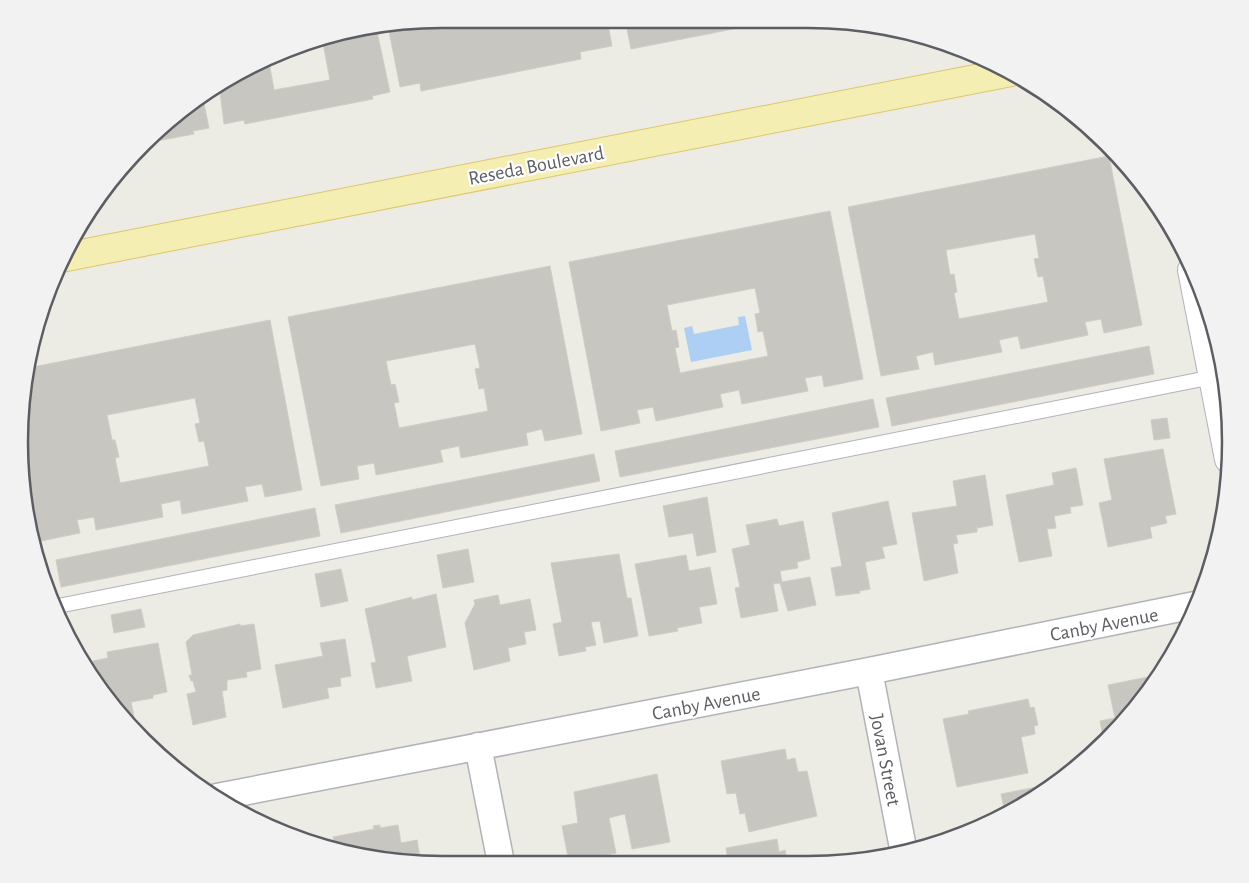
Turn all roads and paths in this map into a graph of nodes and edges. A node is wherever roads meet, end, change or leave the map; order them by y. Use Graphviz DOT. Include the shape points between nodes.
graph roads {
  1 [pos="999,74"];
  2 [pos="71,256"];
  3 [pos="1216,377"];
  4 [pos="61,605"];
  5 [pos="1187,607"];
  6 [pos="869,672"];
  7 [pos="478,746"];
  8 [pos="226,795"];
  9 [pos="902,844"];
  10 [pos="500,856"];
  1 -- 2 [label="main road, Reseda Boulevard"];
  3 -- 4 [label="lane"];
  5 -- 6 [label="street, Canby Avenue"];
  6 -- 7 [label="street, Canby Avenue"];
  6 -- 9 [label="street, Jovan Street"];
  7 -- 8 [label="street, Canby Avenue"];
  7 -- 10 [label="street"];
}
